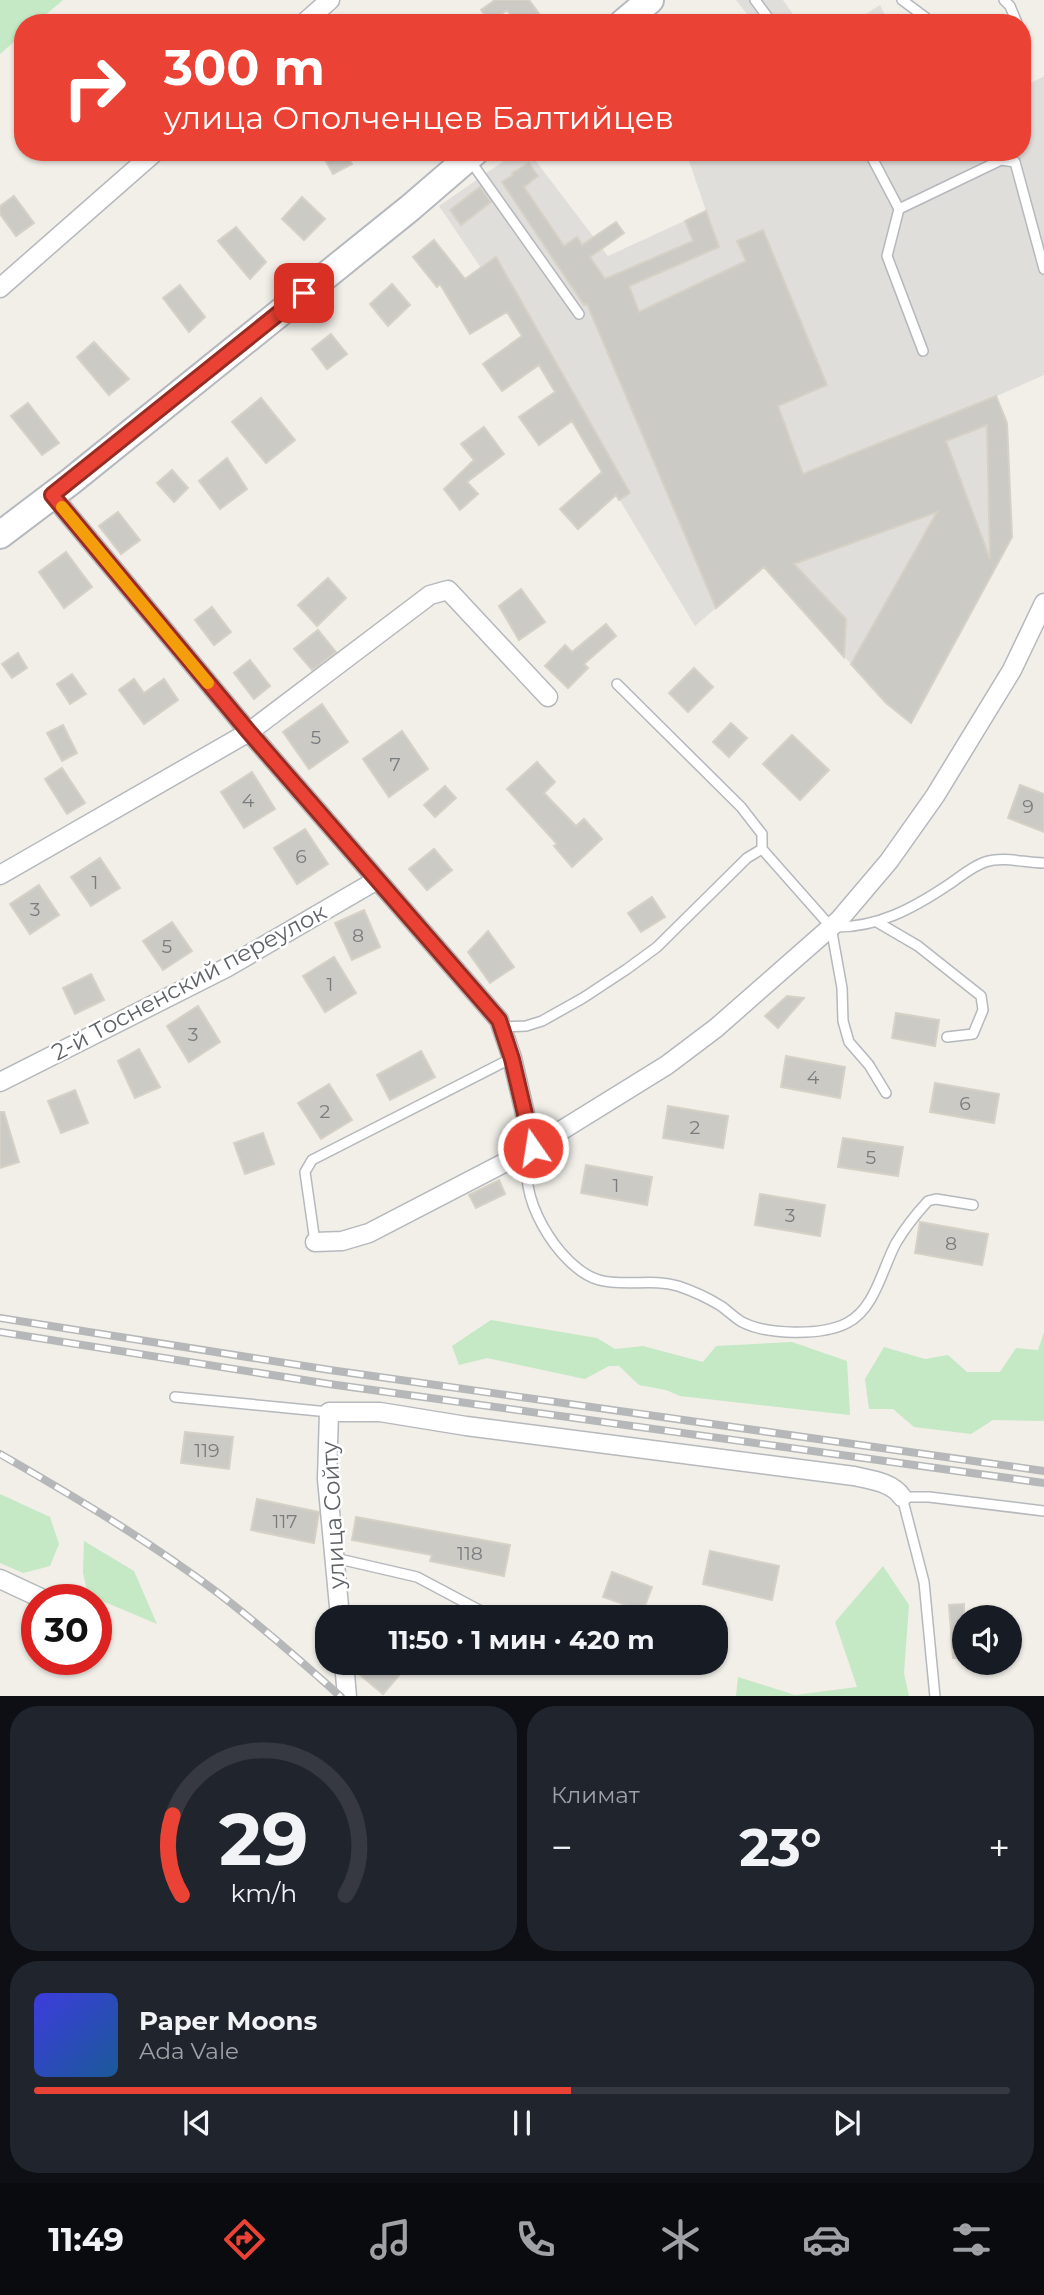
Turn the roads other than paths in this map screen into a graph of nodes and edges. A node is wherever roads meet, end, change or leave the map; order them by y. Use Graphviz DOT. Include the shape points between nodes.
graph roads {
  1 [pos="330,0"];
  2 [pos="650,0"];
  3 [pos="902,0"];
  4 [pos="314,14"];
  5 [pos="634,14"];
  6 [pos="921,14"];
  7 [pos="145,161"];
  8 [pos="464,161"];
  9 [pos="475,161"];
  10 [pos="875,161"];
  11 [pos="999,161"];
  12 [pos="1008,161"];
  13 [pos="899,209"];
  14 [pos="1044,270"];
  15 [pos="0,288"];
  16 [pos="579,314"];
  17 [pos="923,351"];
  18 [pos="52,495"];
  19 [pos="0,535"];
  20 [pos="1044,603"];
  21 [pos="617,684"];
  22 [pos="548,697"];
  23 [pos="249,732"];
  24 [pos="762,849"];
  25 [pos="1044,863"];
  26 [pos="0,875"];
  27 [pos="377,880"];
  28 [pos="877,922"];
  29 [pos="831,927"];
  30 [pos="501,1027"];
  31 [pos="947,1037"];
  32 [pos="512,1059"];
  33 [pos="0,1082"];
  34 [pos="886,1093"];
  35 [pos="533,1148"];
  36 [pos="973,1205"];
  37 [pos="315,1242"];
  38 [pos="175,1397"];
  39 [pos="330,1412"];
  40 [pos="902,1497"];
  41 [pos="1044,1511"];
  42 [pos="335,1558"];
  43 [pos="0,1579"];
  44 [pos="21,1589"];
  45 [pos="339,1605"];
  46 [pos="470,1605"];
  47 [pos="345,1675"];
  48 [pos="347,1696"];
  49 [pos="935,1696"];
  1 -- 4 [label="street"];
  2 -- 5 [label="main road"];
  3 -- 6 [label="lane"];
  7 -- 15 [label="street"];
  8 -- 18 [label="main road"];
  9 -- 16 [label="lane"];
  10 -- 13 [label="lane"];
  11 -- 13 [label="lane"];
  12 -- 14 [label="lane" via="1015,162"];
  13 -- 17 [label="lane" via="887,257"];
  18 -- 19 [label="main road"];
  18 -- 23 [label="street"];
  20 -- 29 [label="street" via="1012,670 935,796 889,861"];
  21 -- 24 [label="lane" via="741,807 762,834"];
  22 -- 23 [label="street" via="448,590 430,595"];
  23 -- 26 [label="street"];
  23 -- 27 [label="street"];
  24 -- 29 [label="lane"];
  24 -- 30 [label="lane" via="628,969 542,1021"];
  25 -- 28 [label="lane" via="986,861 920,904"];
  27 -- 30 [label="street"];
  27 -- 33 [label="street, 2-й Тосненский переулок" via="226,968"];
  28 -- 29 [label="lane"];
  28 -- 31 [label="lane" via="918,946 981,996 983,1010 973,1034"];
  29 -- 34 [label="lane" via="849,1042"];
  29 -- 35 [label="street" via="667,1065"];
  30 -- 32 [label="street"];
  32 -- 35 [label="street"];
  32 -- 37 [label="lane" via="312,1160 305,1172"];
  35 -- 36 [label="lane" via="527,1159 529,1195 549,1235 581,1273 611,1282 678,1286 762,1329 808,1332 847,1323 870,1301 896,1244 928,1201"];
  35 -- 37 [label="street" via="369,1233"];
  38 -- 39 [label="lane"];
  39 -- 40 [label="street" via="380,1412 855,1476 898,1490"];
  39 -- 42 [label="street, улица Сойту" via="327,1479"];
  40 -- 41 [label="lane"];
  40 -- 49 [label="lane" via="924,1582"];
  42 -- 45 [label="street, улица Сойту"];
  42 -- 46 [label="lane" via="417,1577"];
  43 -- 44 [label="street"];
  47 -- 48 [label="street"];
}
